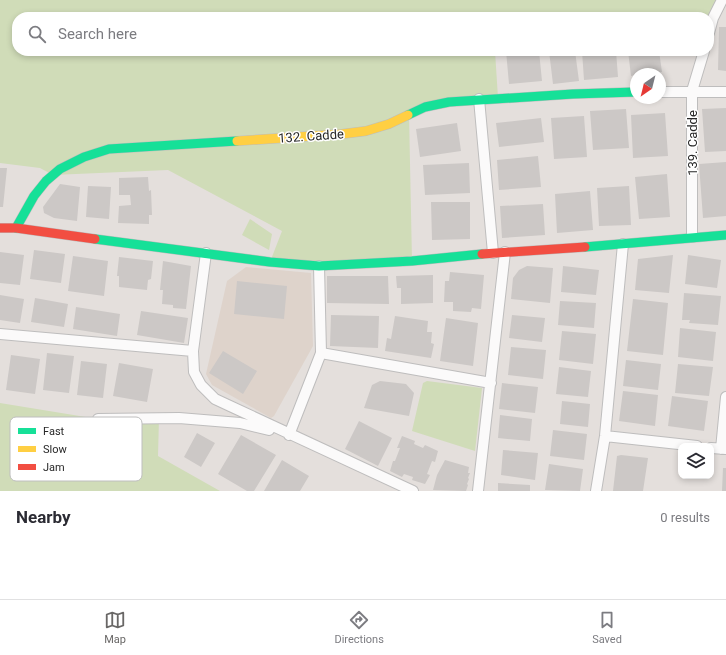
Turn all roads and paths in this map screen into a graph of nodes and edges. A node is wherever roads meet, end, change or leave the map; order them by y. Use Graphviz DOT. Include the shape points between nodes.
graph roads {
  1 [pos="722,0"];
  2 [pos="714,16"];
  3 [pos="702,56"];
  4 [pos="692,91"];
  5 [pos="630,92"];
  6 [pos="666,92"];
  7 [pos="726,92"];
  8 [pos="479,99"];
  9 [pos="0,228"];
  10 [pos="16,228"];
  11 [pos="726,235"];
  12 [pos="692,237"];
  13 [pos="623,244"];
  14 [pos="493,252"];
  15 [pos="505,252"];
  16 [pos="206,253"];
  17 [pos="319,266"];
  18 [pos="0,334"];
  19 [pos="193,351"];
  20 [pos="321,353"];
  21 [pos="491,383"];
  22 [pos="726,397"];
  23 [pos="142,418"];
  24 [pos="289,435"];
  25 [pos="605,436"];
  26 [pos="678,444"];
  27 [pos="719,448"];
  28 [pos="413,491"];
  29 [pos="478,491"];
  30 [pos="596,491"];
  1 -- 2 [label="street"];
  3 -- 4 [label="street, 139. Cadde"];
  4 -- 6 [label="street"];
  4 -- 7 [label="street"];
  4 -- 12 [label="street, 139. Cadde"];
  5 -- 8 [label="street, 132. Cadde"];
  8 -- 10 [label="street, 132. Cadde" via="425,107 389,124 366,131 109,149 59,169 32,199"];
  8 -- 14 [label="street"];
  9 -- 10 [label="street"];
  10 -- 16 [label="street"];
  11 -- 12 [label="street"];
  12 -- 13 [label="street"];
  13 -- 15 [label="street"];
  13 -- 25 [label="street"];
  14 -- 15 [label="street"];
  14 -- 17 [label="street"];
  15 -- 21 [label="street"];
  16 -- 17 [label="street"];
  16 -- 19 [label="street"];
  17 -- 20 [label="street"];
  18 -- 19 [label="street"];
  19 -- 24 [label="street" via="194,372 201,385 215,398"];
  20 -- 21 [label="street"];
  20 -- 24 [label="street"];
  21 -- 29 [label="street"];
  22 -- 27 [label="street"];
  23 -- 24 [label="street" via="232,422"];
  24 -- 28 [label="street"];
  25 -- 26 [label="street"];
  25 -- 30 [label="street"];
}
